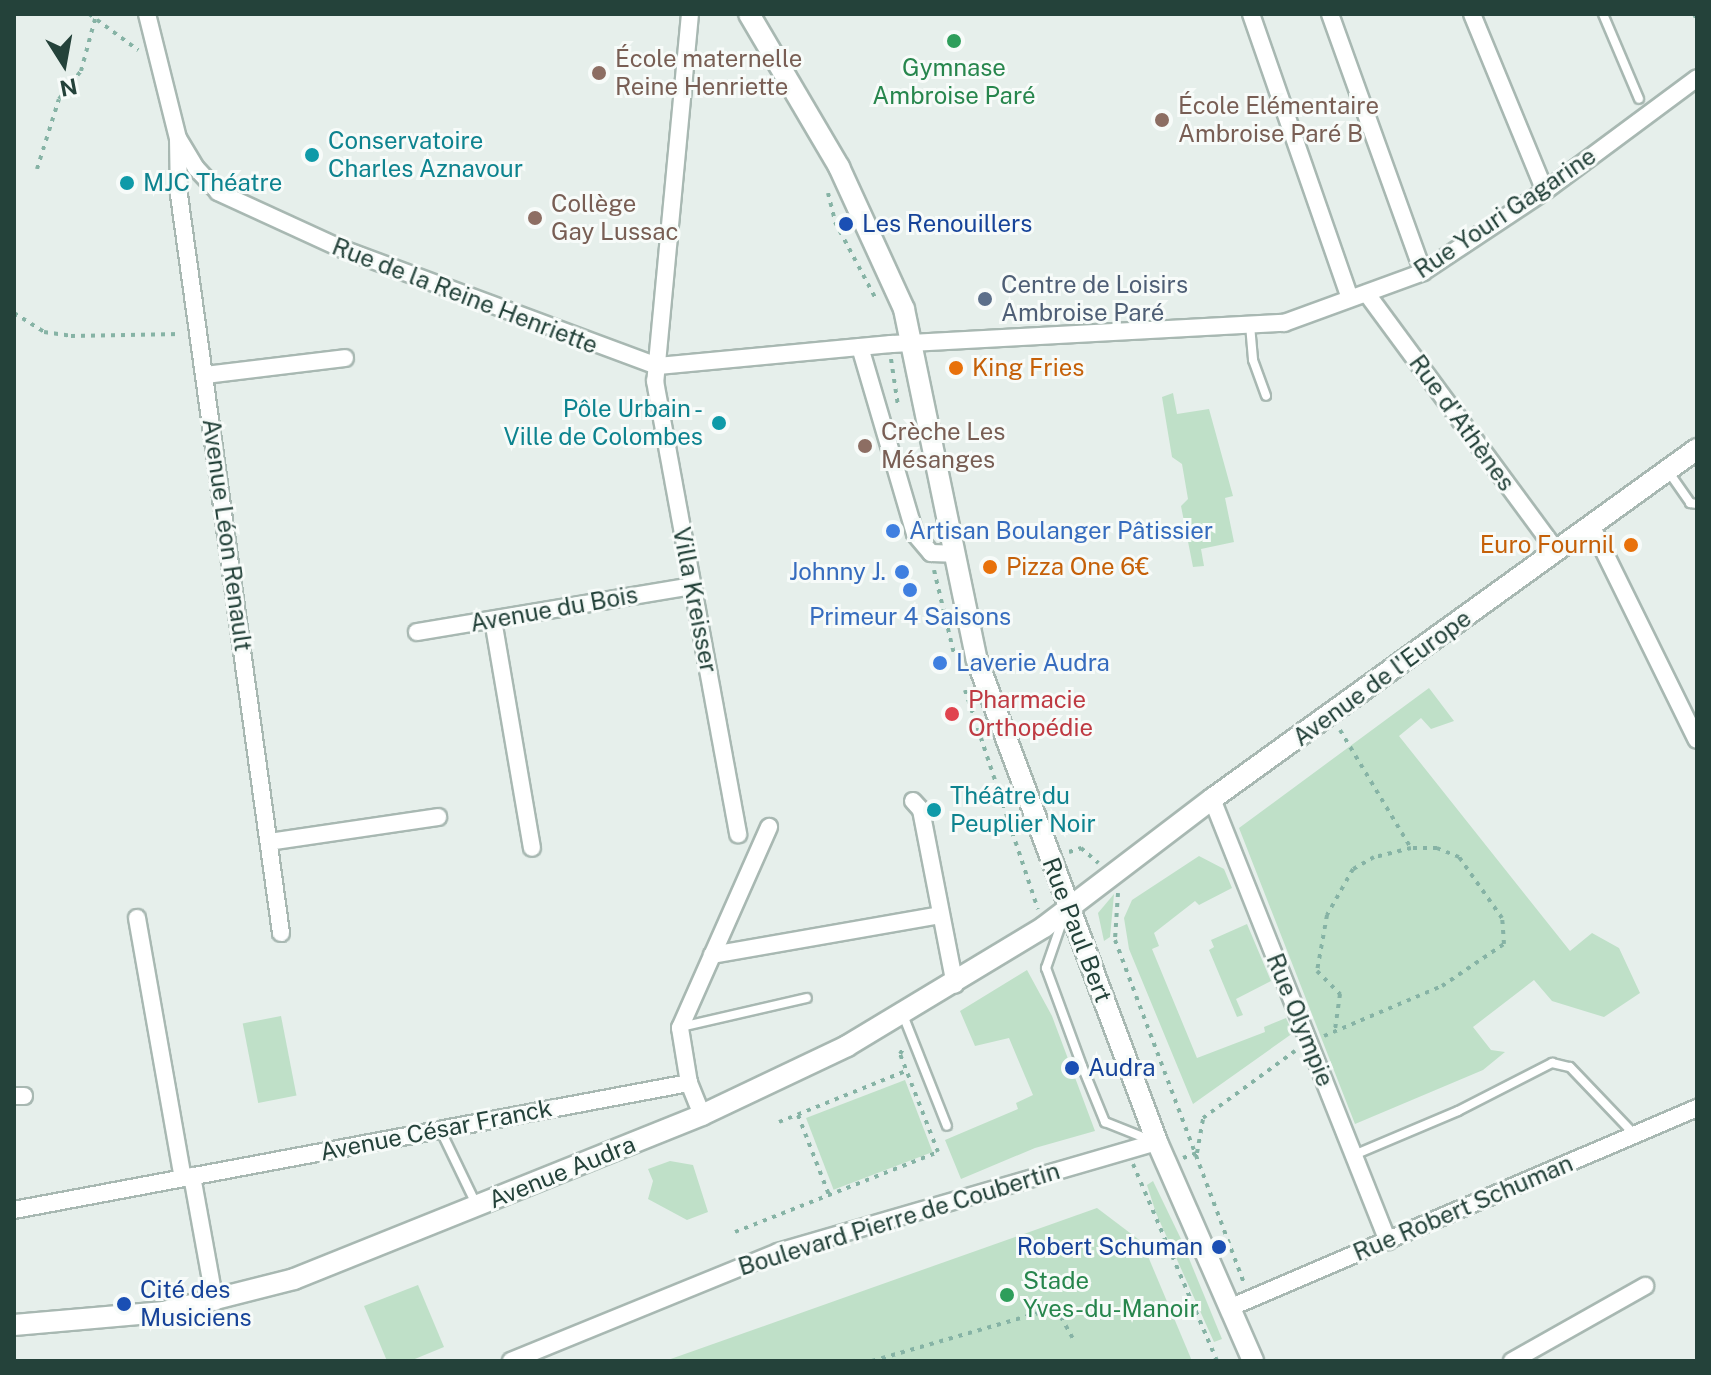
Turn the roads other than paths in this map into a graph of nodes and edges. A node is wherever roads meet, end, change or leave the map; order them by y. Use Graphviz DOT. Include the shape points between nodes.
graph roads {
  1 [pos="147,14"];
  2 [pos="690,14"];
  3 [pos="749,14"];
  4 [pos="1251,14"];
  5 [pos="1330,14"];
  6 [pos="1472,14"];
  7 [pos="1603,14"];
  8 [pos="1697,78"];
  9 [pos="1639,99"];
  10 [pos="178,138"];
  11 [pos="208,183"];
  12 [pos="1545,191"];
  13 [pos="182,210"];
  14 [pos="1423,272"];
  15 [pos="1367,294"];
  16 [pos="1350,298"];
  17 [pos="1250,325"];
  18 [pos="915,344"];
  19 [pos="860,347"];
  20 [pos="345,358"];
  21 [pos="658,366"];
  22 [pos="205,375"];
  23 [pos="1266,396"];
  24 [pos="1697,449"];
  25 [pos="1667,471"];
  26 [pos="1697,504"];
  27 [pos="1592,527"];
  28 [pos="1557,552"];
  29 [pos="954,554"];
  30 [pos="691,586"];
  31 [pos="493,620"];
  32 [pos="417,632"];
  33 [pos="1697,740"];
  34 [pos="1212,799"];
  35 [pos="913,801"];
  36 [pos="438,817"];
  37 [pos="769,827"];
  38 [pos="738,834"];
  39 [pos="269,842"];
  40 [pos="532,848"];
  41 [pos="1068,908"];
  42 [pos="941,915"];
  43 [pos="137,918"];
  44 [pos="281,933"];
  45 [pos="712,955"];
  46 [pos="955,985"];
  47 [pos="807,998"];
  48 [pos="903,1015"];
  49 [pos="680,1028"];
  50 [pos="689,1083"];
  51 [pos="1697,1108"];
  52 [pos="702,1115"];
  53 [pos="947,1126"];
  54 [pos="440,1129"];
  55 [pos="1634,1134"];
  56 [pos="1157,1142"];
  57 [pos="1354,1155"];
  58 [pos="187,1177"];
  59 [pos="477,1206"];
  60 [pos="14,1210"];
  61 [pos="1388,1241"];
  62 [pos="1645,1286"];
  63 [pos="215,1302"];
  64 [pos="1229,1308"];
  65 [pos="14,1325"];
  66 [pos="511,1361"];
  67 [pos="1253,1361"];
  68 [pos="1512,1361"];
  1 -- 10 [label="street"];
  2 -- 21 [label="street, Villa Kreisser" via="655,345"];
  3 -- 18 [label="street, Rue Paul Bert" via="839,167"];
  4 -- 16 [label="street"];
  5 -- 14 [label="street"];
  6 -- 12 [label="street"];
  7 -- 9 [label="lane"];
  8 -- 12 [label="street, Rue Youri Gagarine"];
  10 -- 11 [label="street"];
  10 -- 13 [label="street, Avenue Léon Renault"];
  11 -- 13 [label="street" via="185,189"];
  11 -- 21 [label="street, Rue de la Reine Henriette" via="340,248"];
  12 -- 14 [label="street, Rue Youri Gagarine"];
  13 -- 22 [label="street, Avenue Léon Renault"];
  14 -- 15 [label="street, Rue Youri Gagarine"];
  15 -- 16 [label="street, Rue Youri Gagarine"];
  15 -- 28 [label="street, Rue d'Athènes"];
  16 -- 17 [label="street, Rue Youri Gagarine" via="1284,323"];
  17 -- 18 [label="street, Rue Youri Gagarine"];
  17 -- 23 [label="lane" via="1253,360"];
  18 -- 19 [label="street, Rue de la Reine Henriette"];
  18 -- 29 [label="street, Rue Paul Bert"];
  19 -- 21 [label="street, Rue de la Reine Henriette"];
  19 -- 29 [label="street" via="915,534 931,553"];
  20 -- 22 [label="street"];
  21 -- 30 [label="street, Villa Kreisser" via="655,381"];
  22 -- 39 [label="street, Avenue Léon Renault"];
  24 -- 25 [label="street, Avenue de l'Europe"];
  25 -- 26 [label="lane" via="1690,503"];
  25 -- 27 [label="street, Avenue de l'Europe"];
  27 -- 28 [label="street, Avenue de l'Europe"];
  27 -- 33 [label="street"];
  28 -- 34 [label="street, Avenue de l'Europe"];
  29 -- 41 [label="street, Rue Paul Bert" via="977,660"];
  30 -- 31 [label="street, Avenue du Bois"];
  30 -- 38 [label="street, Villa Kreisser"];
  31 -- 32 [label="street, Avenue du Bois"];
  31 -- 40 [label="street"];
  34 -- 41 [label="street, Avenue de l'Europe"];
  34 -- 57 [label="street, Rue Olympie"];
  35 -- 42 [label="street" via="921,810"];
  36 -- 39 [label="street"];
  37 -- 45 [label="street"];
  39 -- 44 [label="street, Avenue Léon Renault"];
  41 -- 46 [label="street, Avenue Audra"];
  41 -- 56 [label="street, Rue Paul Bert"];
  41 -- 56 [label="lane" via="1048,951 1048,977 1105,1122"];
  42 -- 45 [label="street"];
  42 -- 46 [label="street"];
  43 -- 58 [label="street"];
  45 -- 49 [label="street"];
  46 -- 48 [label="street, Avenue Audra"];
  47 -- 49 [label="lane"];
  48 -- 52 [label="street, Avenue Audra"];
  48 -- 53 [label="lane"];
  49 -- 50 [label="street"];
  50 -- 52 [label="street"];
  50 -- 54 [label="street, Avenue César Franck"];
  51 -- 55 [label="street, Rue Robert Schuman"];
  52 -- 59 [label="street, Avenue Audra"];
  54 -- 58 [label="street, Avenue César Franck"];
  54 -- 59 [label="lane"];
  55 -- 57 [label="lane" via="1570,1067 1552,1063"];
  55 -- 61 [label="street, Rue Robert Schuman"];
  56 -- 64 [label="street, Rue Paul Bert"];
  56 -- 66 [label="street, Boulevard Pierre de Coubertin" via="778,1252"];
  57 -- 61 [label="street, Rue Olympie"];
  58 -- 60 [label="street, Avenue César Franck"];
  58 -- 63 [label="street"];
  59 -- 63 [label="street, Avenue Audra" via="294,1279"];
  61 -- 64 [label="street, Rue Robert Schuman"];
  62 -- 68 [label="street"];
  63 -- 65 [label="street, Avenue Audra" via="131,1317"];
  64 -- 67 [label="street, Rue Paul Bert"];
}
